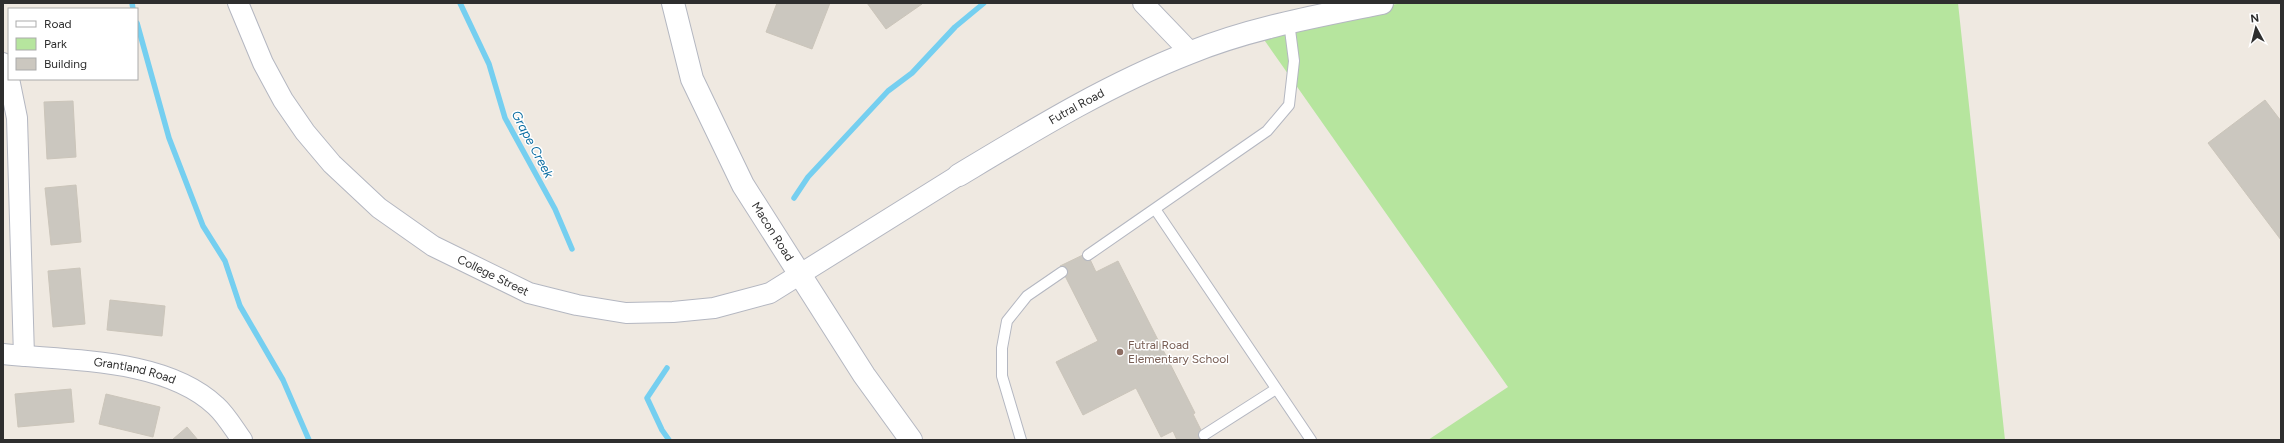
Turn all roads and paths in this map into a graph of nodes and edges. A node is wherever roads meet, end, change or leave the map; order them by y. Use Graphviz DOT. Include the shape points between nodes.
graph roads {
  1 [pos="238,3"];
  2 [pos="673,3"];
  3 [pos="1143,3"];
  4 [pos="1382,3"];
  5 [pos="1289,22"];
  6 [pos="1190,52"];
  7 [pos="3,63"];
  8 [pos="8,74"];
  9 [pos="9,80"];
  10 [pos="959,175"];
  11 [pos="1155,209"];
  12 [pos="1088,255"];
  13 [pos="1062,272"];
  14 [pos="799,275"];
  15 [pos="3,354"];
  16 [pos="24,356"];
  17 [pos="1276,389"];
  18 [pos="1204,435"];
  19 [pos="242,440"];
  20 [pos="911,440"];
  21 [pos="1021,440"];
  22 [pos="1311,440"];
  1 -- 14 [label="street, College Street" via="263,63 283,100 332,164 379,208 433,246 529,293 626,313 672,312 714,308 746,300 770,293"];
  2 -- 14 [label="main road, Macon Road" via="692,79 743,185"];
  3 -- 6 [label="street"];
  4 -- 5 [label="main road, Futral Road"];
  5 -- 6 [label="main road, Futral Road"];
  5 -- 11 [label="lane" via="1294,61 1289,105 1267,131"];
  6 -- 10 [label="main road, Futral Road" via="1085,100"];
  7 -- 8 [label="street"];
  9 -- 16 [label="street" via="17,118"];
  10 -- 14 [label="street, Futral Road"];
  11 -- 12 [label="lane"];
  11 -- 17 [label="lane"];
  13 -- 21 [label="lane" via="1026,296 1008,321 1002,348 1002,376"];
  14 -- 20 [label="main road, Macon Road" via="864,375"];
  15 -- 16 [label="street, Grantland Road"];
  16 -- 19 [label="street, Grantland Road" via="132,367 171,379 195,390 217,406"];
  17 -- 18 [label="lane"];
  17 -- 22 [label="lane"];
}
